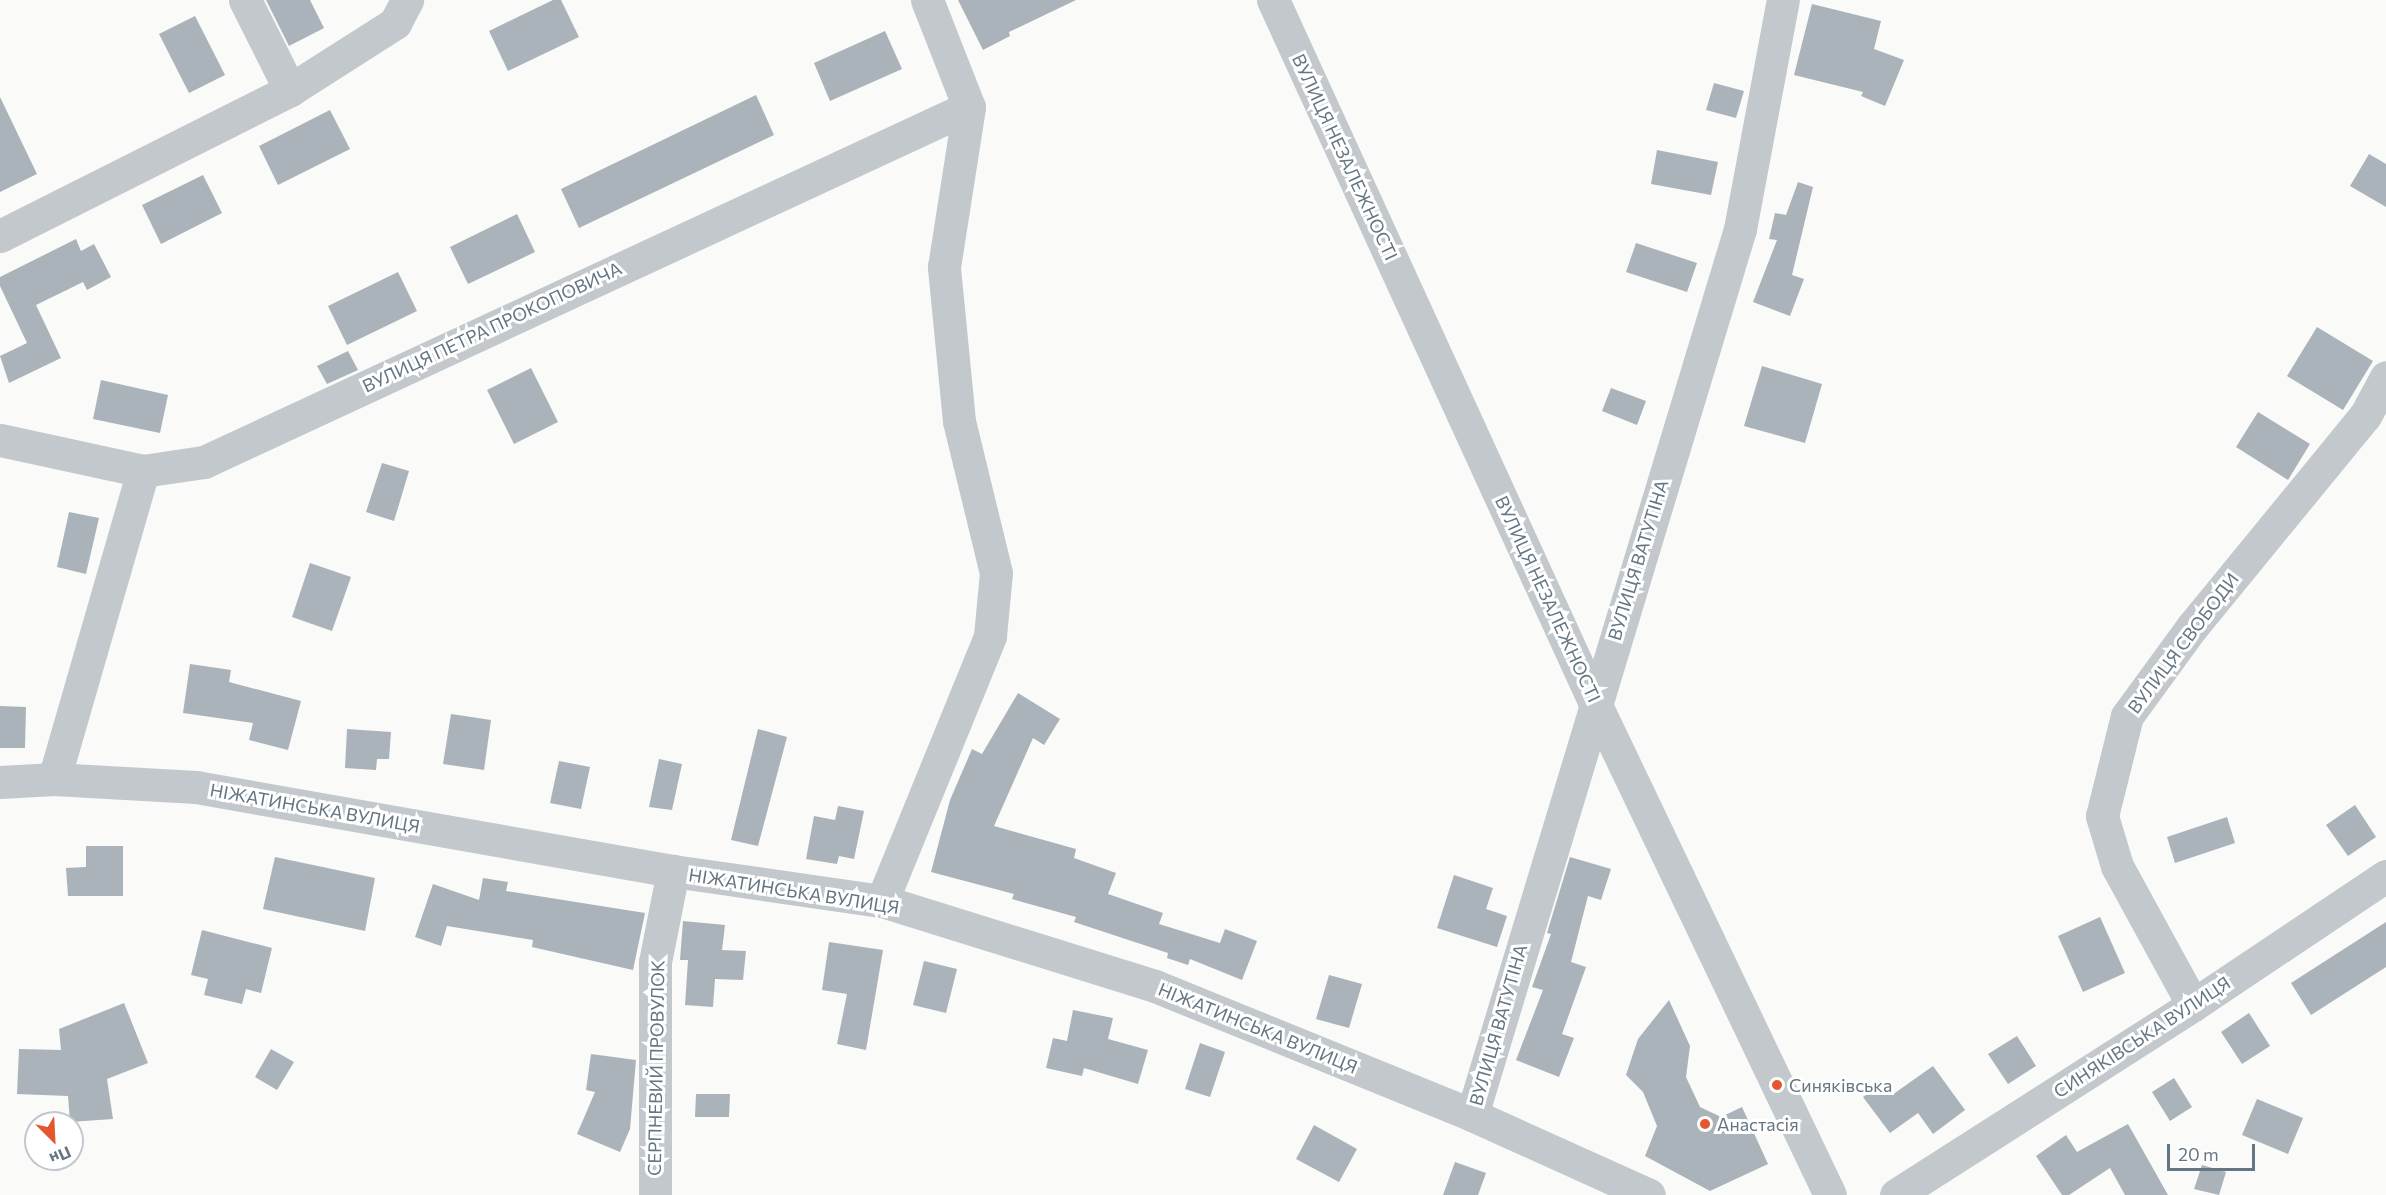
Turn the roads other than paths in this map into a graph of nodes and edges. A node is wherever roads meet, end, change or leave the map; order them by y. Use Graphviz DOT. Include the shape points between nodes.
graph roads {
  1 [pos="245,0"];
  2 [pos="407,0"];
  3 [pos="927,0"];
  4 [pos="1273,0"];
  5 [pos="1783,0"];
  6 [pos="290,90"];
  7 [pos="969,106"];
  8 [pos="0,236"];
  9 [pos="2386,377"];
  10 [pos="0,440"];
  11 [pos="143,471"];
  12 [pos="1594,701"];
  13 [pos="54,779"];
  14 [pos="0,782"];
  15 [pos="673,871"];
  16 [pos="2386,876"];
  17 [pos="882,902"];
  18 [pos="2193,1005"];
  19 [pos="1472,1115"];
  20 [pos="655,1195"];
  21 [pos="1649,1195"];
  22 [pos="1830,1195"];
  23 [pos="1896,1195"];
  1 -- 6 [label="street"];
  2 -- 6 [label="street" via="395,22"];
  3 -- 7 [label="street"];
  4 -- 12 [label="street, ВУЛИЦЯ НЕЗАЛЕЖНОСТІ"];
  5 -- 12 [label="street, ВУЛИЦЯ ВАТУТІНА" via="1740,229"];
  6 -- 8 [label="street"];
  7 -- 11 [label="street, ВУЛИЦЯ ПЕТРА ПРОКОПОВИЧА" via="204,462"];
  7 -- 17 [label="street" via="944,267 959,421 996,573 990,636"];
  9 -- 18 [label="street, ВУЛИЦЯ СВОБОДИ" via="2365,416 2192,627 2127,716 2102,816 2117,866"];
  10 -- 11 [label="street, ВУЛИЦЯ ПЕТРА ПРОКОПОВИЧА"];
  11 -- 13 [label="street"];
  12 -- 19 [label="street, ВУЛИЦЯ ВАТУТІНА"];
  12 -- 22 [label="street, ВУЛИЦЯ НЕЗАЛЕЖНОСТІ"];
  13 -- 14 [label="street, НІЖАТИНСЬКА ВУЛИЦЯ"];
  13 -- 15 [label="street, НІЖАТИНСЬКА ВУЛИЦЯ" via="196,787"];
  15 -- 17 [label="street, НІЖАТИНСЬКА ВУЛИЦЯ"];
  15 -- 20 [label="street, СЕРПНЕВИЙ ПРОВУЛОК" via="655,962"];
  16 -- 18 [label="street, СИНЯКІВСЬКА ВУЛИЦЯ"];
  17 -- 19 [label="street, НІЖАТИНСЬКА ВУЛИЦЯ" via="1155,986"];
  18 -- 23 [label="street, СИНЯКІВСЬКА ВУЛИЦЯ"];
  19 -- 21 [label="street, НІЖАТИНСЬКА ВУЛИЦЯ"];
}
